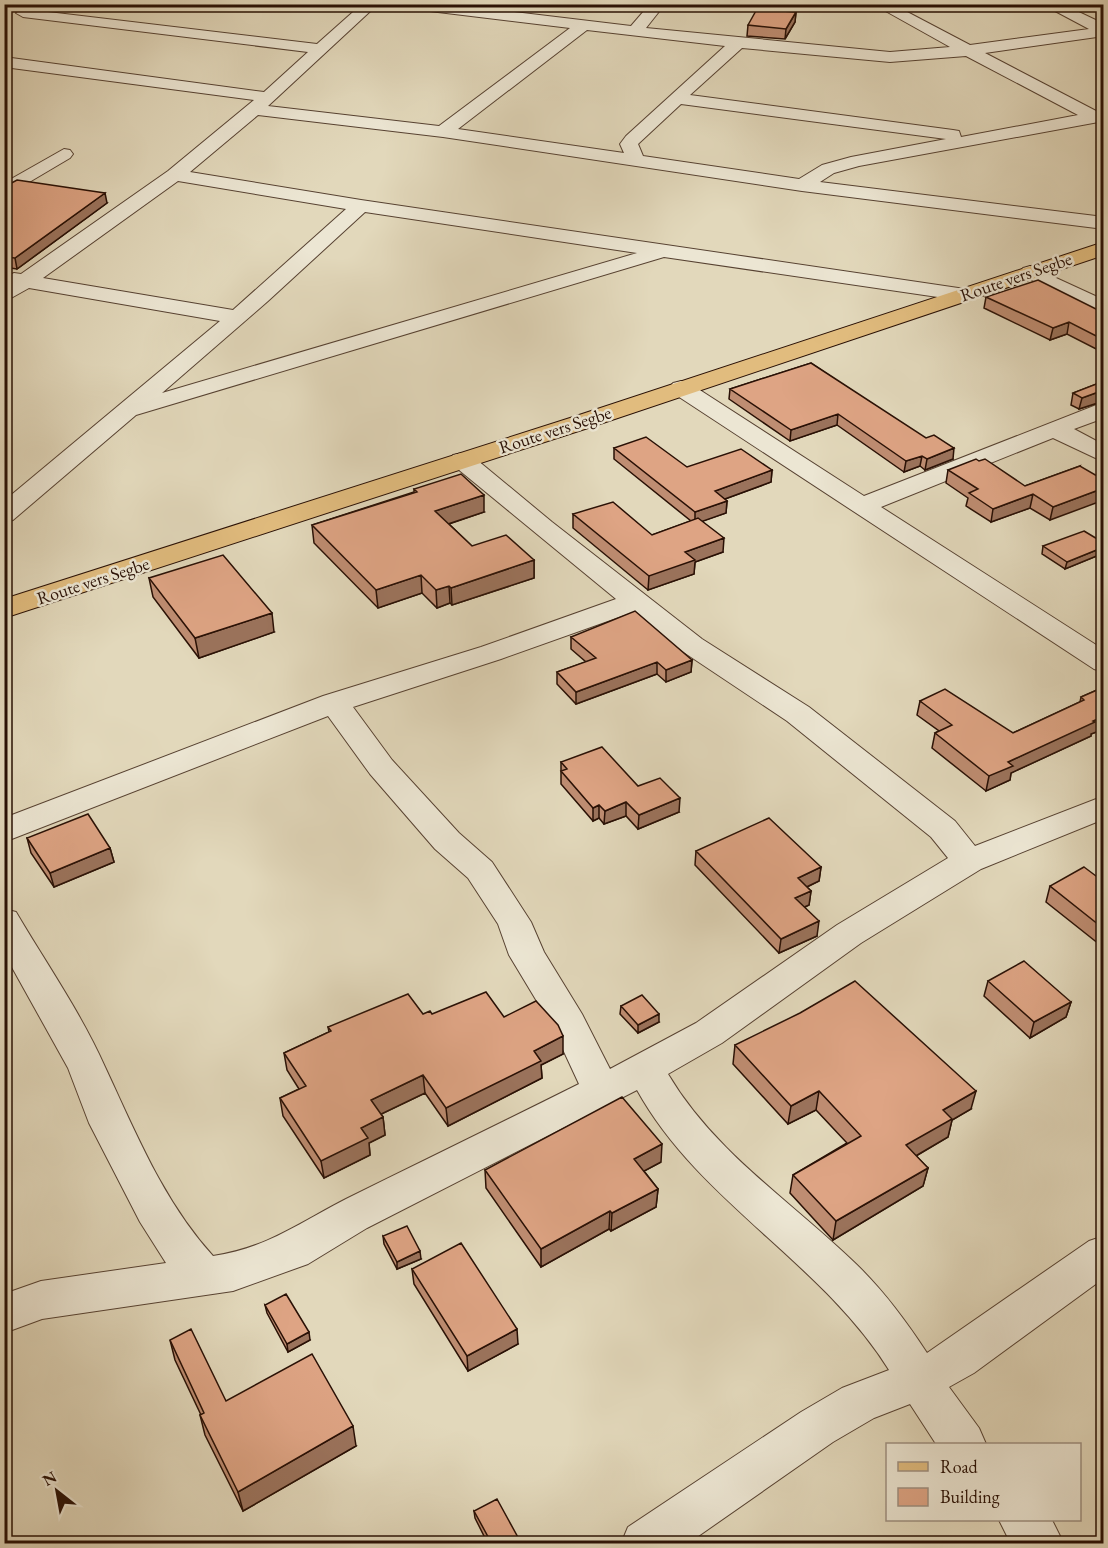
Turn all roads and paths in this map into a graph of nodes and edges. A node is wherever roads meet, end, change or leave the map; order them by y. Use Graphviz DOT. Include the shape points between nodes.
graph roads {
  1 [pos="39,4"];
  2 [pos="370,4"];
  3 [pos="405,4"];
  4 [pos="658,4"];
  5 [pos="880,4"];
  6 [pos="1049,4"];
  7 [pos="477,8"];
  8 [pos="585,24"];
  9 [pos="636,30"];
  10 [pos="1104,30"];
  11 [pos="738,43"];
  12 [pos="320,49"];
  13 [pos="965,51"];
  14 [pos="4,62"];
  15 [pos="679,99"];
  16 [pos="260,103"];
  17 [pos="1100,117"];
  18 [pos="443,132"];
  19 [pos="984,139"];
  20 [pos="64,154"];
  21 [pos="636,160"];
  22 [pos="175,175"];
  23 [pos="802,185"];
  24 [pos="4,191"];
  25 [pos="361,206"];
  26 [pos="1104,223"];
  27 [pos="1104,248"];
  28 [pos="667,250"];
  29 [pos="1030,272"];
  30 [pos="15,279"];
  31 [pos="965,295"];
  32 [pos="4,296"];
  33 [pos="1104,308"];
  34 [pos="237,317"];
  35 [pos="681,388"];
  36 [pos="1104,409"];
  37 [pos="129,410"];
  38 [pos="1055,429"];
  39 [pos="1104,455"];
  40 [pos="462,460"];
  41 [pos="863,505"];
  42 [pos="4,515"];
  43 [pos="637,601"];
  44 [pos="4,609"];
  45 [pos="1104,663"];
  46 [pos="334,703"];
  47 [pos="1104,807"];
  48 [pos="4,831"];
  49 [pos="969,861"];
  50 [pos="4,921"];
  51 [pos="645,1070"];
  52 [pos="601,1090"];
  53 [pos="1104,1254"];
  54 [pos="204,1276"];
  55 [pos="4,1314"];
  56 [pos="919,1380"];
  57 [pos="962,1443"];
  58 [pos="1024,1521"];
  59 [pos="645,1544"];
  60 [pos="1040,1544"];
  1 -- 12 [label="street" via="19,16"];
  2 -- 12 [label="street"];
  3 -- 7 [label="street"];
  4 -- 9 [label="street"];
  5 -- 13 [label="street"];
  6 -- 10 [label="street"];
  7 -- 8 [label="street"];
  8 -- 9 [label="street"];
  8 -- 18 [label="street"];
  9 -- 11 [label="street"];
  10 -- 13 [label="street"];
  11 -- 13 [label="street" via="890,57"];
  11 -- 15 [label="street"];
  12 -- 16 [label="street"];
  13 -- 17 [label="street"];
  14 -- 16 [label="street"];
  15 -- 19 [label="street"];
  15 -- 21 [label="street" via="629,144"];
  16 -- 18 [label="street"];
  16 -- 22 [label="street"];
  17 -- 19 [label="street"];
  18 -- 21 [label="street"];
  19 -- 23 [label="street" via="857,161 828,169"];
  20 -- 24 [label="street"];
  21 -- 23 [label="street"];
  22 -- 25 [label="street"];
  22 -- 30 [label="street"];
  23 -- 26 [label="street"];
  25 -- 28 [label="street"];
  25 -- 34 [label="street"];
  27 -- 29 [label="main road, Route vers Segbe"];
  28 -- 31 [label="street"];
  28 -- 37 [label="street"];
  29 -- 31 [label="main road, Route vers Segbe"];
  29 -- 33 [label="street"];
  30 -- 32 [label="street"];
  30 -- 34 [label="street"];
  31 -- 35 [label="main road, Route vers Segbe"];
  34 -- 37 [label="street"];
  35 -- 40 [label="main road, Route vers Segbe"];
  35 -- 41 [label="street"];
  36 -- 38 [label="street"];
  37 -- 42 [label="street"];
  38 -- 39 [label="street"];
  38 -- 41 [label="street"];
  40 -- 43 [label="street"];
  40 -- 44 [label="main road, Route vers Segbe"];
  41 -- 45 [label="street"];
  43 -- 46 [label="street"];
  43 -- 49 [label="street" via="692,645 798,714 943,829"];
  46 -- 48 [label="street"];
  46 -- 52 [label="street" via="428,822 485,877 574,1032"];
  47 -- 49 [label="street"];
  49 -- 51 [label="street" via="849,934 709,1033"];
  50 -- 54 [label="street" via="86,1066 109,1122 154,1210 179,1248"];
  51 -- 52 [label="street"];
  51 -- 56 [label="street" via="687,1133 863,1300 887,1329"];
  52 -- 54 [label="street" via="352,1216 293,1251 233,1272"];
  53 -- 56 [label="street" via="958,1359"];
  54 -- 55 [label="street" via="41,1300"];
  56 -- 57 [label="street"];
  56 -- 59 [label="street" via="858,1403 817,1427"];
  58 -- 60 [label="street"];
}
